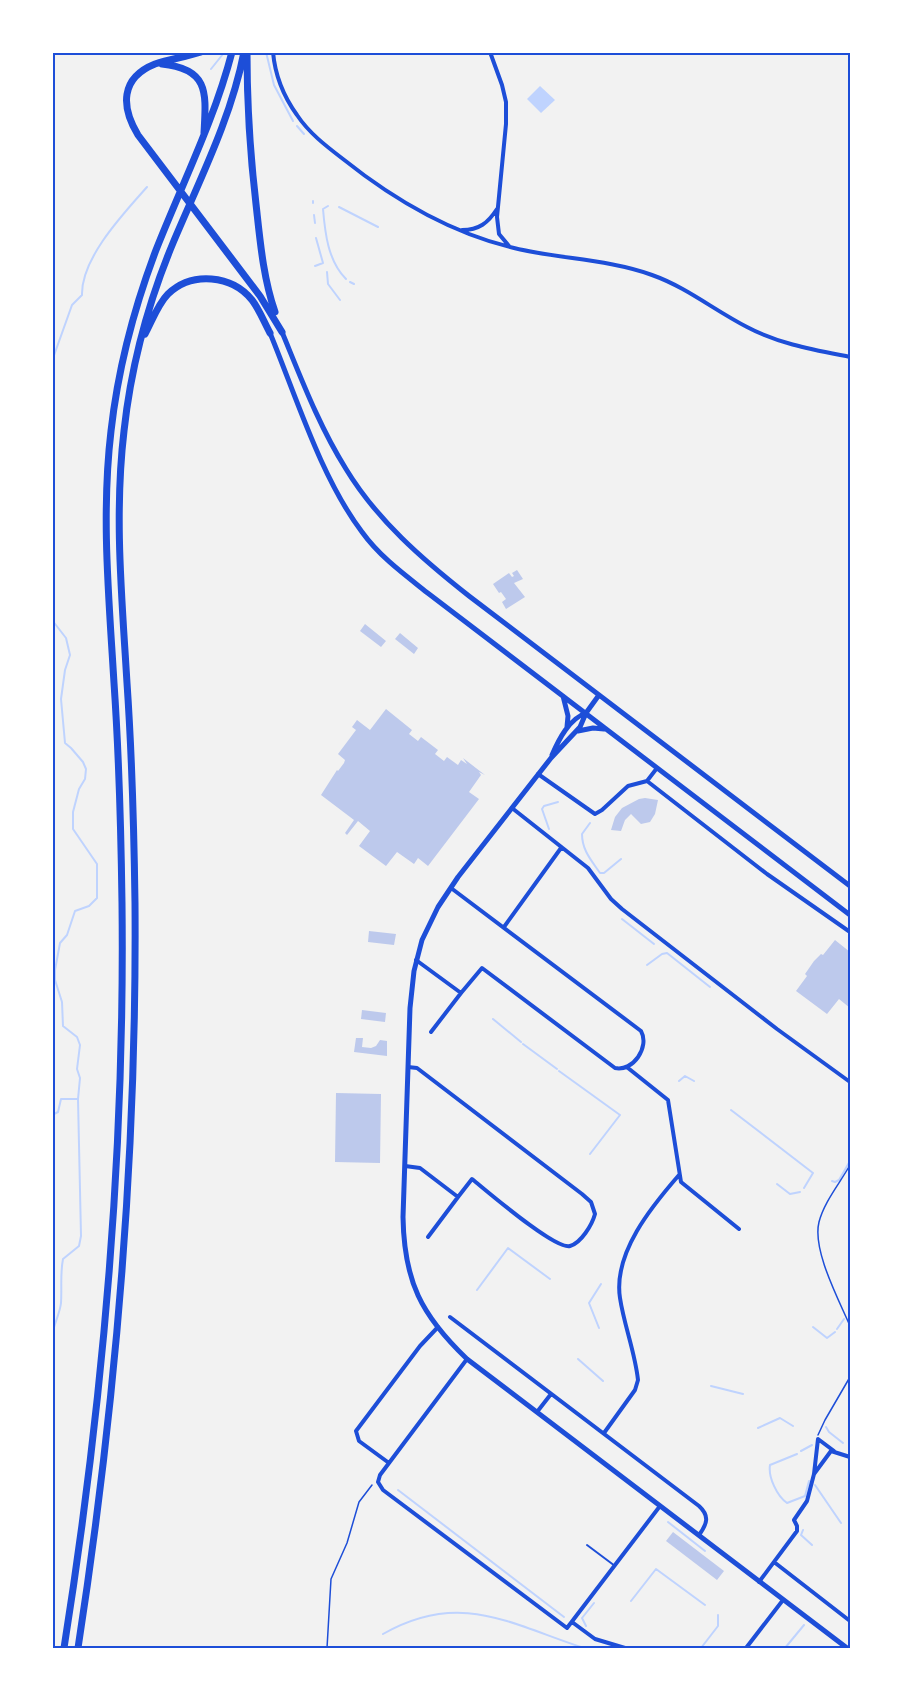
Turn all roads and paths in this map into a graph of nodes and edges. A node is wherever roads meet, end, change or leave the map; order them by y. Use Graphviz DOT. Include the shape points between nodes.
graph roads {
  1 [pos="201,52"];
  2 [pos="232,52"];
  3 [pos="246,52"];
  4 [pos="273,52"];
  5 [pos="490,52"];
  6 [pos="156,64"];
  7 [pos="203,139"];
  8 [pos="498,208"];
  9 [pos="459,230"];
  10 [pos="513,248"];
  11 [pos="247,281"];
  12 [pos="282,332"];
  13 [pos="270,333"];
  14 [pos="139,347"];
  15 [pos="850,357"];
  16 [pos="599,695"];
  17 [pos="563,696"];
  18 [pos="586,713"];
  19 [pos="567,729"];
  20 [pos="606,729"];
  21 [pos="576,732"];
  22 [pos="550,758"];
  23 [pos="657,768"];
  24 [pos="538,774"];
  25 [pos="647,781"];
  26 [pos="512,808"];
  27 [pos="561,848"];
  28 [pos="850,886"];
  29 [pos="451,888"];
  30 [pos="850,915"];
  31 [pos="504,927"];
  32 [pos="850,932"];
  33 [pos="416,960"];
  34 [pos="461,993"];
  35 [pos="431,1032"];
  36 [pos="407,1067"];
  37 [pos="628,1068"];
  38 [pos="850,1082"];
  39 [pos="850,1165"];
  40 [pos="405,1166"];
  41 [pos="679,1175"];
  42 [pos="458,1197"];
  43 [pos="739,1230"];
  44 [pos="428,1237"];
  45 [pos="450,1317"];
  46 [pos="850,1326"];
  47 [pos="438,1328"];
  48 [pos="467,1359"];
  49 [pos="850,1377"];
  50 [pos="551,1394"];
  51 [pos="537,1412"];
  52 [pos="604,1433"];
  53 [pos="818,1439"];
  54 [pos="834,1451"];
  55 [pos="850,1457"];
  56 [pos="389,1463"];
  57 [pos="814,1474"];
  58 [pos="380,1475"];
  59 [pos="660,1506"];
  60 [pos="699,1536"];
  61 [pos="586,1545"];
  62 [pos="774,1562"];
  63 [pos="615,1566"];
  64 [pos="759,1582"];
  65 [pos="783,1600"];
  66 [pos="850,1621"];
  67 [pos="572,1622"];
  68 [pos="64,1648"];
  69 [pos="78,1648"];
  70 [pos="327,1648"];
  71 [pos="625,1648"];
  72 [pos="746,1648"];
  73 [pos="847,1648"];
  1 -- 6 [label="highway"];
  2 -- 7 [label="highway"];
  3 -- 12 [label="highway" via="248,126 259,237 266,282"];
  3 -- 14 [label="highway" via="228,110 171,247"];
  4 -- 9 [label="street" via="287,99 314,134 383,190"];
  5 -- 8 [label="street" via="506,102"];
  6 -- 7 [label="highway" via="184,68 195,74 202,85 206,104"];
  6 -- 11 [label="highway" via="134,79 126,98 128,117"];
  7 -- 68 [label="highway" via="140,298 118,382 111,432 107,559 122,906 119,1113 101,1368 81,1543"];
  8 -- 9 [label="street" via="482,226"];
  8 -- 10 [label="street" via="499,234"];
  9 -- 10 [label="street"];
  10 -- 15 [label="street" via="647,273 674,283 771,338"];
  11 -- 12 [label="highway"];
  11 -- 13 [label="highway"];
  12 -- 16 [label="street" via="336,451 386,522 439,573"];
  13 -- 14 [label="highway" via="245,293 223,281 195,279 178,286 162,301"];
  13 -- 17 [label="street" via="329,477 363,534 411,580"];
  14 -- 69 [label="highway" via="124,433 119,526 134,848 130,1146 112,1385"];
  16 -- 18 [label="street"];
  16 -- 28 [label="street"];
  17 -- 18 [label="street"];
  17 -- 19 [label="street"];
  18 -- 19 [label="street"];
  18 -- 20 [label="street"];
  18 -- 21 [label="street"];
  19 -- 22 [label="street"];
  20 -- 21 [label="street"];
  20 -- 23 [label="street"];
  21 -- 22 [label="street"];
  22 -- 24 [label="street"];
  23 -- 25 [label="street"];
  23 -- 30 [label="street"];
  24 -- 25 [label="street" via="595,814 624,788"];
  24 -- 26 [label="street"];
  25 -- 32 [label="street"];
  26 -- 27 [label="street"];
  26 -- 29 [label="street"];
  27 -- 31 [label="street"];
  27 -- 38 [label="street" via="588,868 622,909"];
  29 -- 31 [label="street"];
  29 -- 33 [label="street" via="429,922"];
  31 -- 37 [label="street" via="641,1031 644,1046"];
  33 -- 34 [label="street"];
  33 -- 36 [label="street"];
  34 -- 35 [label="street"];
  34 -- 37 [label="street" via="482,968 612,1066"];
  36 -- 40 [label="street"];
  36 -- 42 [label="street" via="417,1068 582,1194 591,1202 595,1214 578,1241 563,1246 472,1179"];
  37 -- 41 [label="street" via="668,1100"];
  39 -- 46 [label="path" via="823,1212 818,1240"];
  40 -- 42 [label="street" via="420,1168"];
  40 -- 47 [label="street" via="407,1265 419,1298"];
  41 -- 43 [label="street" via="685,1187"];
  41 -- 52 [label="street" via="644,1217 630,1243 620,1279 620,1298 638,1382"];
  42 -- 44 [label="street"];
  45 -- 50 [label="street"];
  47 -- 48 [label="street"];
  47 -- 56 [label="street" via="356,1431 359,1441"];
  48 -- 51 [label="street"];
  48 -- 56 [label="street"];
  49 -- 53 [label="path"];
  50 -- 51 [label="street"];
  50 -- 52 [label="street"];
  51 -- 59 [label="street"];
  52 -- 60 [label="street" via="703,1510 706,1521"];
  53 -- 54 [label="street"];
  53 -- 57 [label="street"];
  54 -- 55 [label="street"];
  54 -- 57 [label="street"];
  56 -- 58 [label="street"];
  57 -- 62 [label="street" via="807,1501 794,1520 797,1531"];
  58 -- 67 [label="street" via="378,1482 383,1490 567,1628"];
  58 -- 70 [label="path" via="359,1503 331,1579"];
  59 -- 60 [label="street"];
  59 -- 63 [label="street"];
  60 -- 64 [label="street"];
  61 -- 63 [label="lane"];
  62 -- 64 [label="street"];
  62 -- 66 [label="street"];
  63 -- 67 [label="street"];
  64 -- 65 [label="street"];
  65 -- 72 [label="street"];
  65 -- 73 [label="street"];
  67 -- 71 [label="street" via="595,1639"];
}
